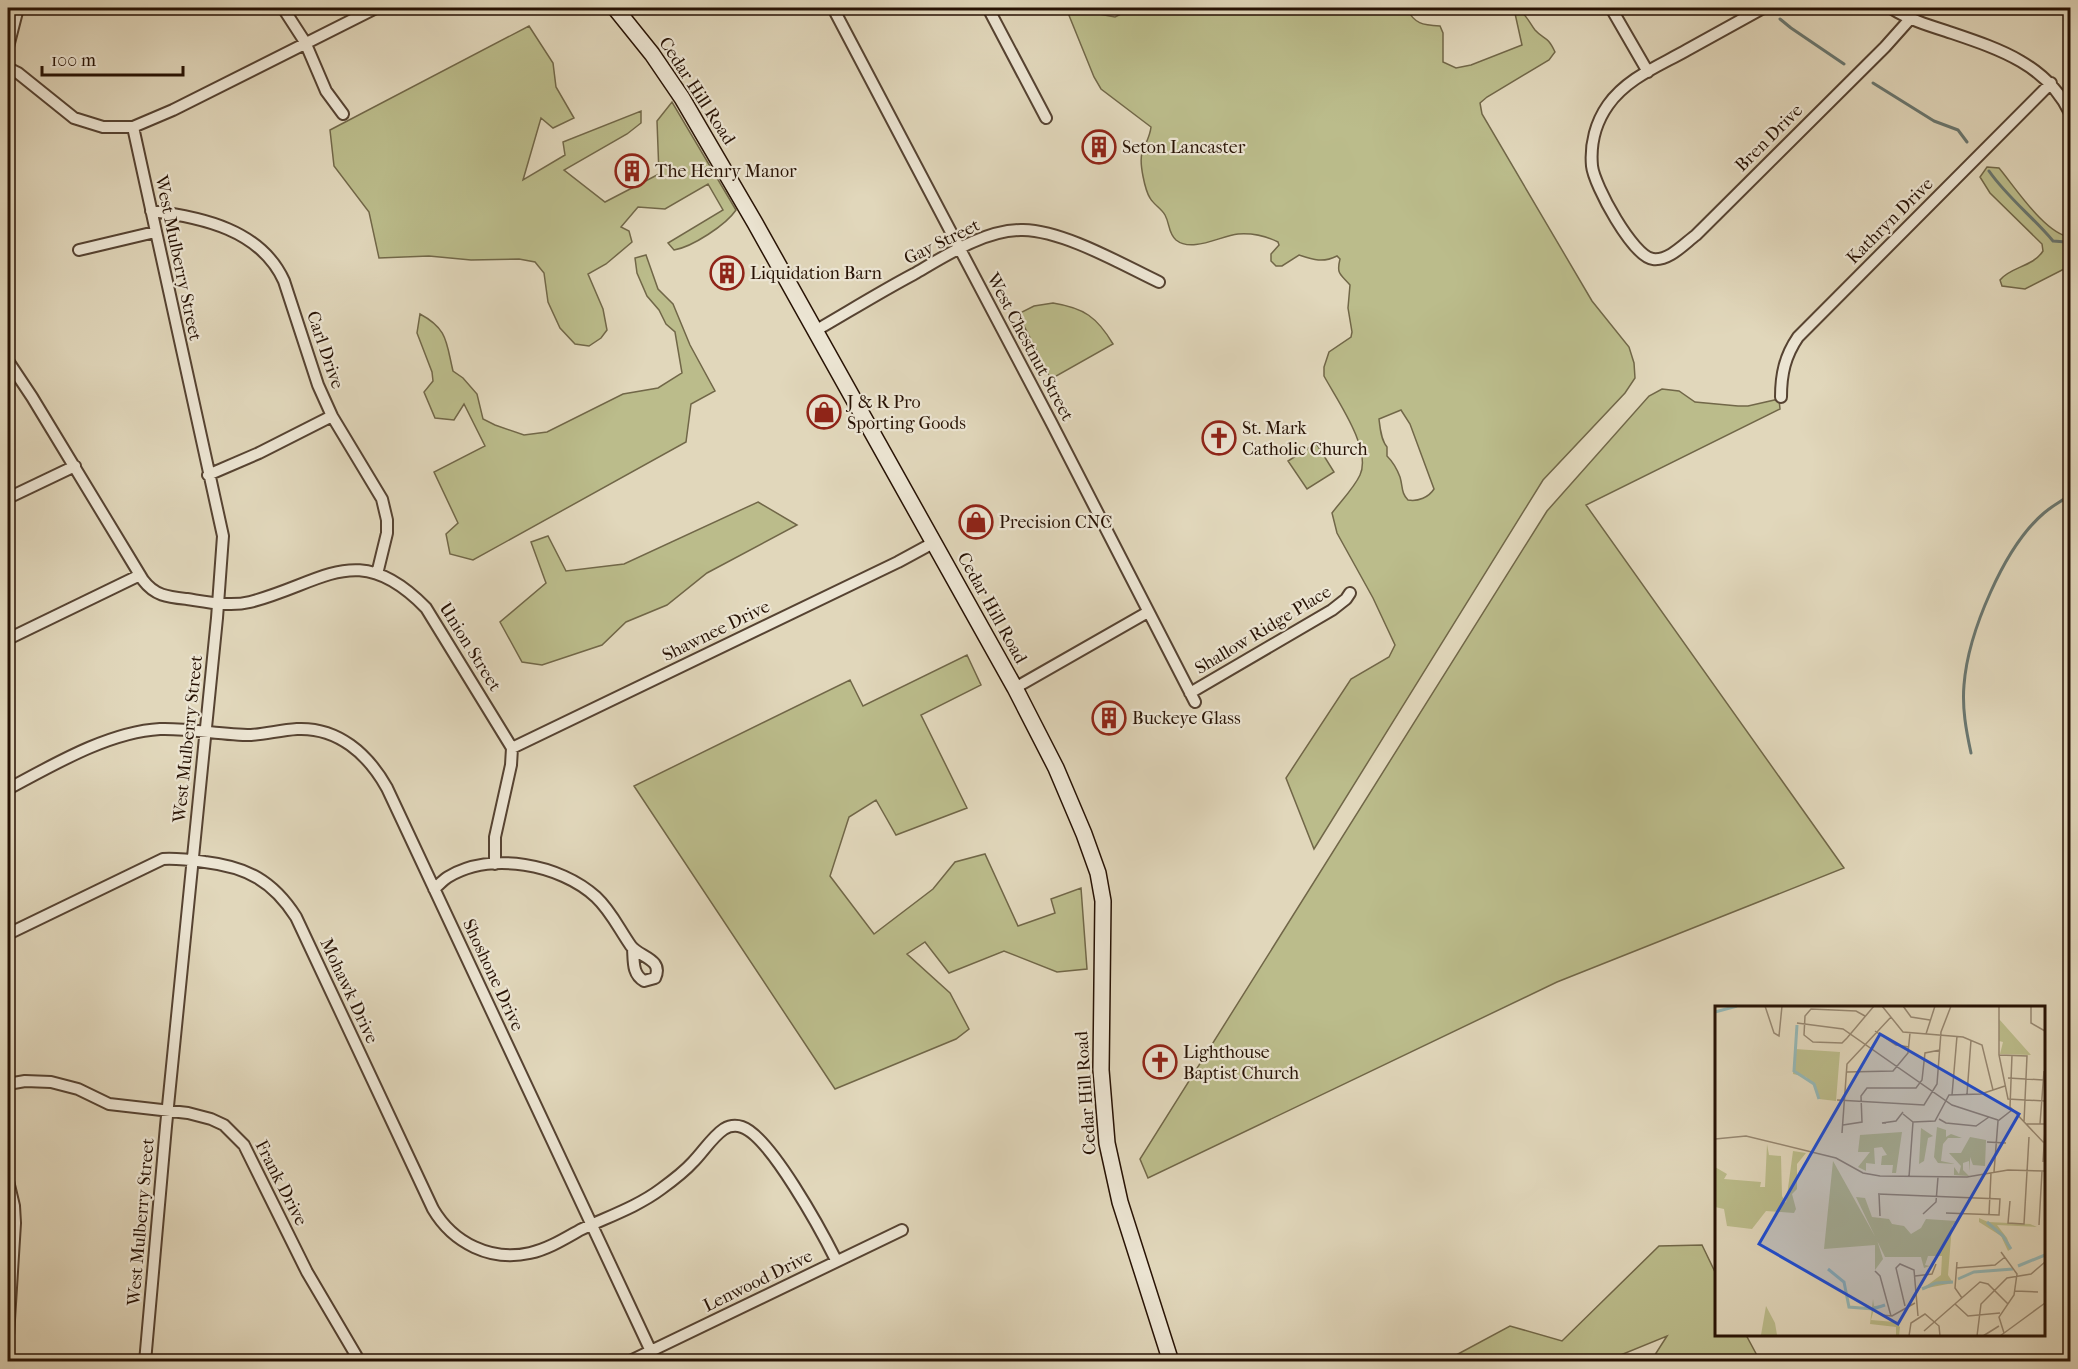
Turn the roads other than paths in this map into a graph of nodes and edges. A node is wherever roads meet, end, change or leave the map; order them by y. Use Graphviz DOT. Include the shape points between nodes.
graph roads {
  1 [pos="18,8"];
  2 [pos="283,8"];
  3 [pos="376,8"];
  4 [pos="615,8"];
  5 [pos="833,8"];
  6 [pos="988,8"];
  7 [pos="1611,8"];
  8 [pos="1763,8"];
  9 [pos="1891,8"];
  10 [pos="1910,19"];
  11 [pos="304,42"];
  12 [pos="8,47"];
  13 [pos="8,68"];
  14 [pos="1648,72"];
  15 [pos="2051,83"];
  16 [pos="2070,113"];
  17 [pos="343,114"];
  18 [pos="1046,118"];
  19 [pos="133,127"];
  20 [pos="151,211"];
  21 [pos="155,232"];
  22 [pos="959,248"];
  23 [pos="79,250"];
  24 [pos="1159,282"];
  25 [pos="815,331"];
  26 [pos="8,361"];
  27 [pos="1781,397"];
  28 [pos="332,416"];
  29 [pos="75,466"];
  30 [pos="208,475"];
  31 [pos="8,498"];
  32 [pos="933,543"];
  33 [pos="377,574"];
  34 [pos="140,575"];
  35 [pos="1350,593"];
  36 [pos="219,603"];
  37 [pos="1148,612"];
  38 [pos="8,639"];
  39 [pos="1015,688"];
  40 [pos="1192,698"];
  41 [pos="206,733"];
  42 [pos="512,748"];
  43 [pos="8,789"];
  44 [pos="193,860"];
  45 [pos="495,864"];
  46 [pos="434,889"];
  47 [pos="8,934"];
  48 [pos="633,949"];
  49 [pos="8,1084"];
  50 [pos="168,1111"];
  51 [pos="8,1181"];
  52 [pos="592,1225"];
  53 [pos="902,1230"];
  54 [pos="836,1260"];
  55 [pos="8,1336"];
  56 [pos="651,1351"];
  57 [pos="145,1362"];
  58 [pos="360,1362"];
  59 [pos="628,1362"];
  60 [pos="656,1362"];
  61 [pos="1171,1362"];
  1 -- 12 [label="street"];
  2 -- 11 [label="street"];
  3 -- 11 [label="street"];
  4 -- 25 [label="main road, Cedar Hill Road" via="691,112"];
  5 -- 22 [label="street, West Chestnut Street"];
  6 -- 18 [label="street"];
  7 -- 14 [label="street"];
  8 -- 14 [label="street"];
  9 -- 10 [label="street"];
  10 -- 14 [label="street, Bren Drive" via="1696,235 1672,254 1654,260 1646,257 1627,236 1601,192 1592,167 1596,128 1609,103"];
  10 -- 15 [label="street" via="2020,60"];
  11 -- 17 [label="street" via="326,91"];
  11 -- 19 [label="street"];
  13 -- 19 [label="street" via="74,118 103,127"];
  15 -- 16 [label="street"];
  15 -- 27 [label="street, Kathryn Drive" via="1798,337 1783,367"];
  19 -- 20 [label="street, West Mulberry Street"];
  20 -- 21 [label="street, West Mulberry Street"];
  20 -- 28 [label="street, Carl Drive" via="186,216 239,233 271,257 284,281"];
  21 -- 23 [label="street"];
  21 -- 30 [label="street, West Mulberry Street"];
  22 -- 24 [label="street, Gay Street" via="996,234 1037,232 1082,246"];
  22 -- 25 [label="street, Gay Street"];
  22 -- 37 [label="street, West Chestnut Street"];
  25 -- 32 [label="main road, Cedar Hill Road"];
  26 -- 29 [label="street, Union Street"];
  28 -- 30 [label="street"];
  28 -- 33 [label="street, Carl Drive" via="382,499 387,533"];
  29 -- 31 [label="street"];
  29 -- 34 [label="street, Union Street"];
  30 -- 36 [label="street, West Mulberry Street" via="223,536"];
  32 -- 39 [label="main road, Cedar Hill Road"];
  32 -- 42 [label="street, Shawnee Drive"];
  33 -- 36 [label="street, Union Street" via="341,571 248,603"];
  33 -- 42 [label="street, Union Street" via="412,593 426,608"];
  34 -- 36 [label="street, Union Street" via="157,594"];
  34 -- 38 [label="street"];
  35 -- 40 [label="street, Shallow Ridge Place" via="1332,610"];
  36 -- 41 [label="street, West Mulberry Street"];
  37 -- 39 [label="street"];
  37 -- 40 [label="street, West Chestnut Street"];
  39 -- 61 [label="main road, Cedar Hill Road" via="1056,768 1092,852 1101,886 1102,1085 1107,1143 1118,1195"];
  41 -- 43 [label="street, Shoshone Drive" via="177,729 130,733 92,747"];
  41 -- 44 [label="street, West Mulberry Street"];
  41 -- 46 [label="street, Shoshone Drive" via="255,735 313,730 352,746 380,776"];
  42 -- 45 [label="street" via="495,837"];
  44 -- 47 [label="street, Mohawk Drive" via="173,858 150,864"];
  44 -- 50 [label="street, West Mulberry Street"];
  44 -- 52 [label="street, Mohawk Drive" via="246,871 269,885 288,906 433,1209 449,1230 473,1248 515,1255 542,1249"];
  45 -- 46 [label="street" via="450,876"];
  45 -- 48 [label="street" via="539,868 577,882 605,907"];
  46 -- 52 [label="street, Shoshone Drive"];
  49 -- 50 [label="street, Frank Drive" via="51,1082 110,1104"];
  50 -- 57 [label="street, West Mulberry Street"];
  50 -- 58 [label="street, Frank Drive" via="218,1122 244,1145 307,1272"];
  51 -- 55 [label="street" via="15,1223"];
  52 -- 54 [label="street, Mohawk Drive" via="660,1190 691,1165 726,1128 742,1127 783,1169"];
  52 -- 56 [label="street, Shoshone Drive"];
  53 -- 54 [label="street, Lenwood Drive"];
  54 -- 56 [label="street, Lenwood Drive"];
  56 -- 59 [label="street, Lenwood Drive"];
  56 -- 60 [label="street, Shoshone Drive"];
}
